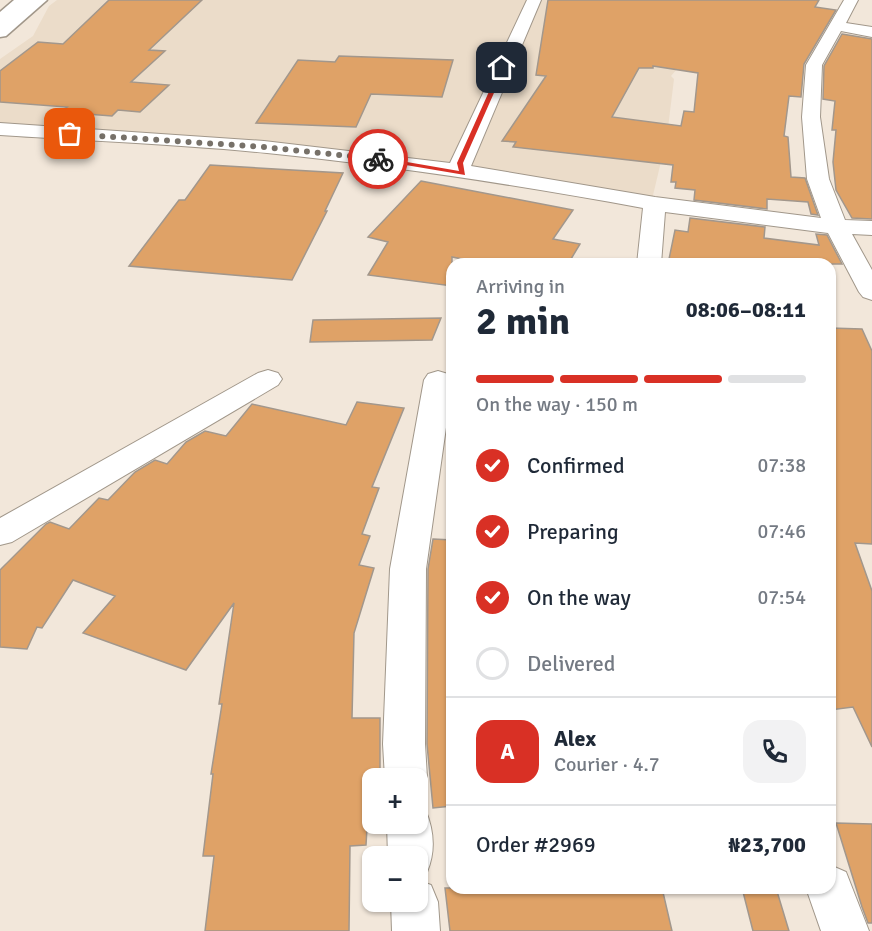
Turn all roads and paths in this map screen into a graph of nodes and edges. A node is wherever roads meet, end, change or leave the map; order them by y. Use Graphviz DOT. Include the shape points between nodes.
graph roads {
  1 [pos="23,0"];
  2 [pos="39,0"];
  3 [pos="520,0"];
  4 [pos="534,0"];
  5 [pos="851,0"];
  6 [pos="0,20"];
  7 [pos="837,26"];
  8 [pos="0,32"];
  9 [pos="872,32"];
  10 [pos="0,121"];
  11 [pos="0,129"];
  12 [pos="451,166"];
  13 [pos="655,204"];
  14 [pos="836,227"];
  15 [pos="872,228"];
  16 [pos="650,258"];
  17 [pos="872,292"];
  18 [pos="268,379"];
  19 [pos="438,380"];
  20 [pos="0,532"];
  21 [pos="405,768"];
  22 [pos="831,894"];
  23 [pos="415,912"];
  24 [pos="416,931"];
  25 [pos="845,931"];
  1 -- 6 [label="main road"];
  2 -- 8 [label="main road"];
  3 -- 12 [label="street"];
  4 -- 12 [label="street"];
  5 -- 7 [label="street"];
  7 -- 9 [label="street"];
  7 -- 14 [label="street" via="814,65 811,117 818,179"];
  10 -- 12 [label="street" via="291,141"];
  11 -- 12 [label="street" via="264,147"];
  12 -- 13 [label="street"];
  13 -- 14 [label="street"];
  13 -- 16 [label="street"];
  14 -- 15 [label="street"];
  14 -- 17 [label="street"];
  18 -- 20 [label="street"];
  19 -- 21 [label="street" via="408,569"];
  22 -- 25 [label="street"];
  23 -- 24 [label="street"];
}
